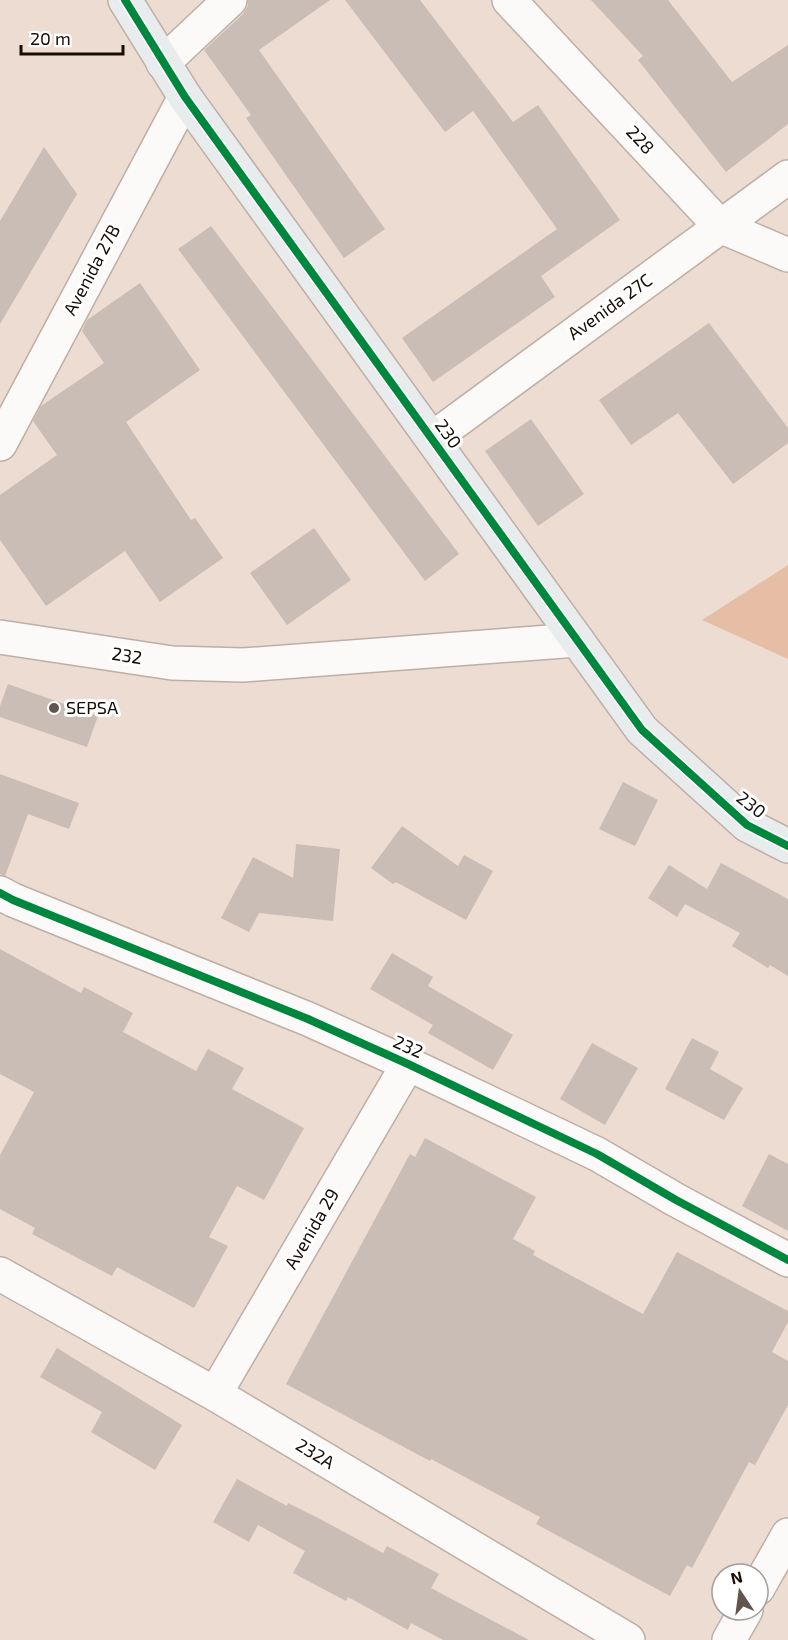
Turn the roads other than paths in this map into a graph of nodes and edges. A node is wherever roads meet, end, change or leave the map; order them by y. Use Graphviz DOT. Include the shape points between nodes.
graph roads {
  1 [pos="125,0"];
  2 [pos="230,0"];
  3 [pos="509,0"];
  4 [pos="163,63"];
  5 [pos="185,97"];
  6 [pos="788,177"];
  7 [pos="720,226"];
  8 [pos="788,255"];
  9 [pos="433,438"];
  10 [pos="0,444"];
  11 [pos="0,637"];
  12 [pos="577,640"];
  13 [pos="788,846"];
  14 [pos="0,893"];
  15 [pos="408,1064"];
  16 [pos="788,1260"];
  17 [pos="0,1274"];
  18 [pos="215,1394"];
  19 [pos="788,1535"];
  20 [pos="770,1567"];
  21 [pos="739,1622"];
  22 [pos="628,1640"];
  23 [pos="729,1640"];
  1 -- 4 [label="street, 230"];
  2 -- 4 [label="street"];
  3 -- 7 [label="street, 228"];
  4 -- 5 [label="street, 230"];
  5 -- 9 [label="street, 230"];
  5 -- 10 [label="street, Avenida 27B"];
  6 -- 7 [label="street, Avenida 27C"];
  7 -- 8 [label="street, 228"];
  7 -- 9 [label="street, Avenida 27C"];
  9 -- 12 [label="street, 230"];
  11 -- 12 [label="street, 232" via="172,663 243,665"];
  12 -- 13 [label="street, 230" via="642,730 747,825"];
  14 -- 15 [label="street, 232"];
  15 -- 16 [label="street, 232" via="597,1154"];
  15 -- 18 [label="street, Avenida 29"];
  17 -- 18 [label="street, 232A"];
  18 -- 22 [label="street, 232A"];
  19 -- 20 [label="street"];
  21 -- 23 [label="street"];
}
